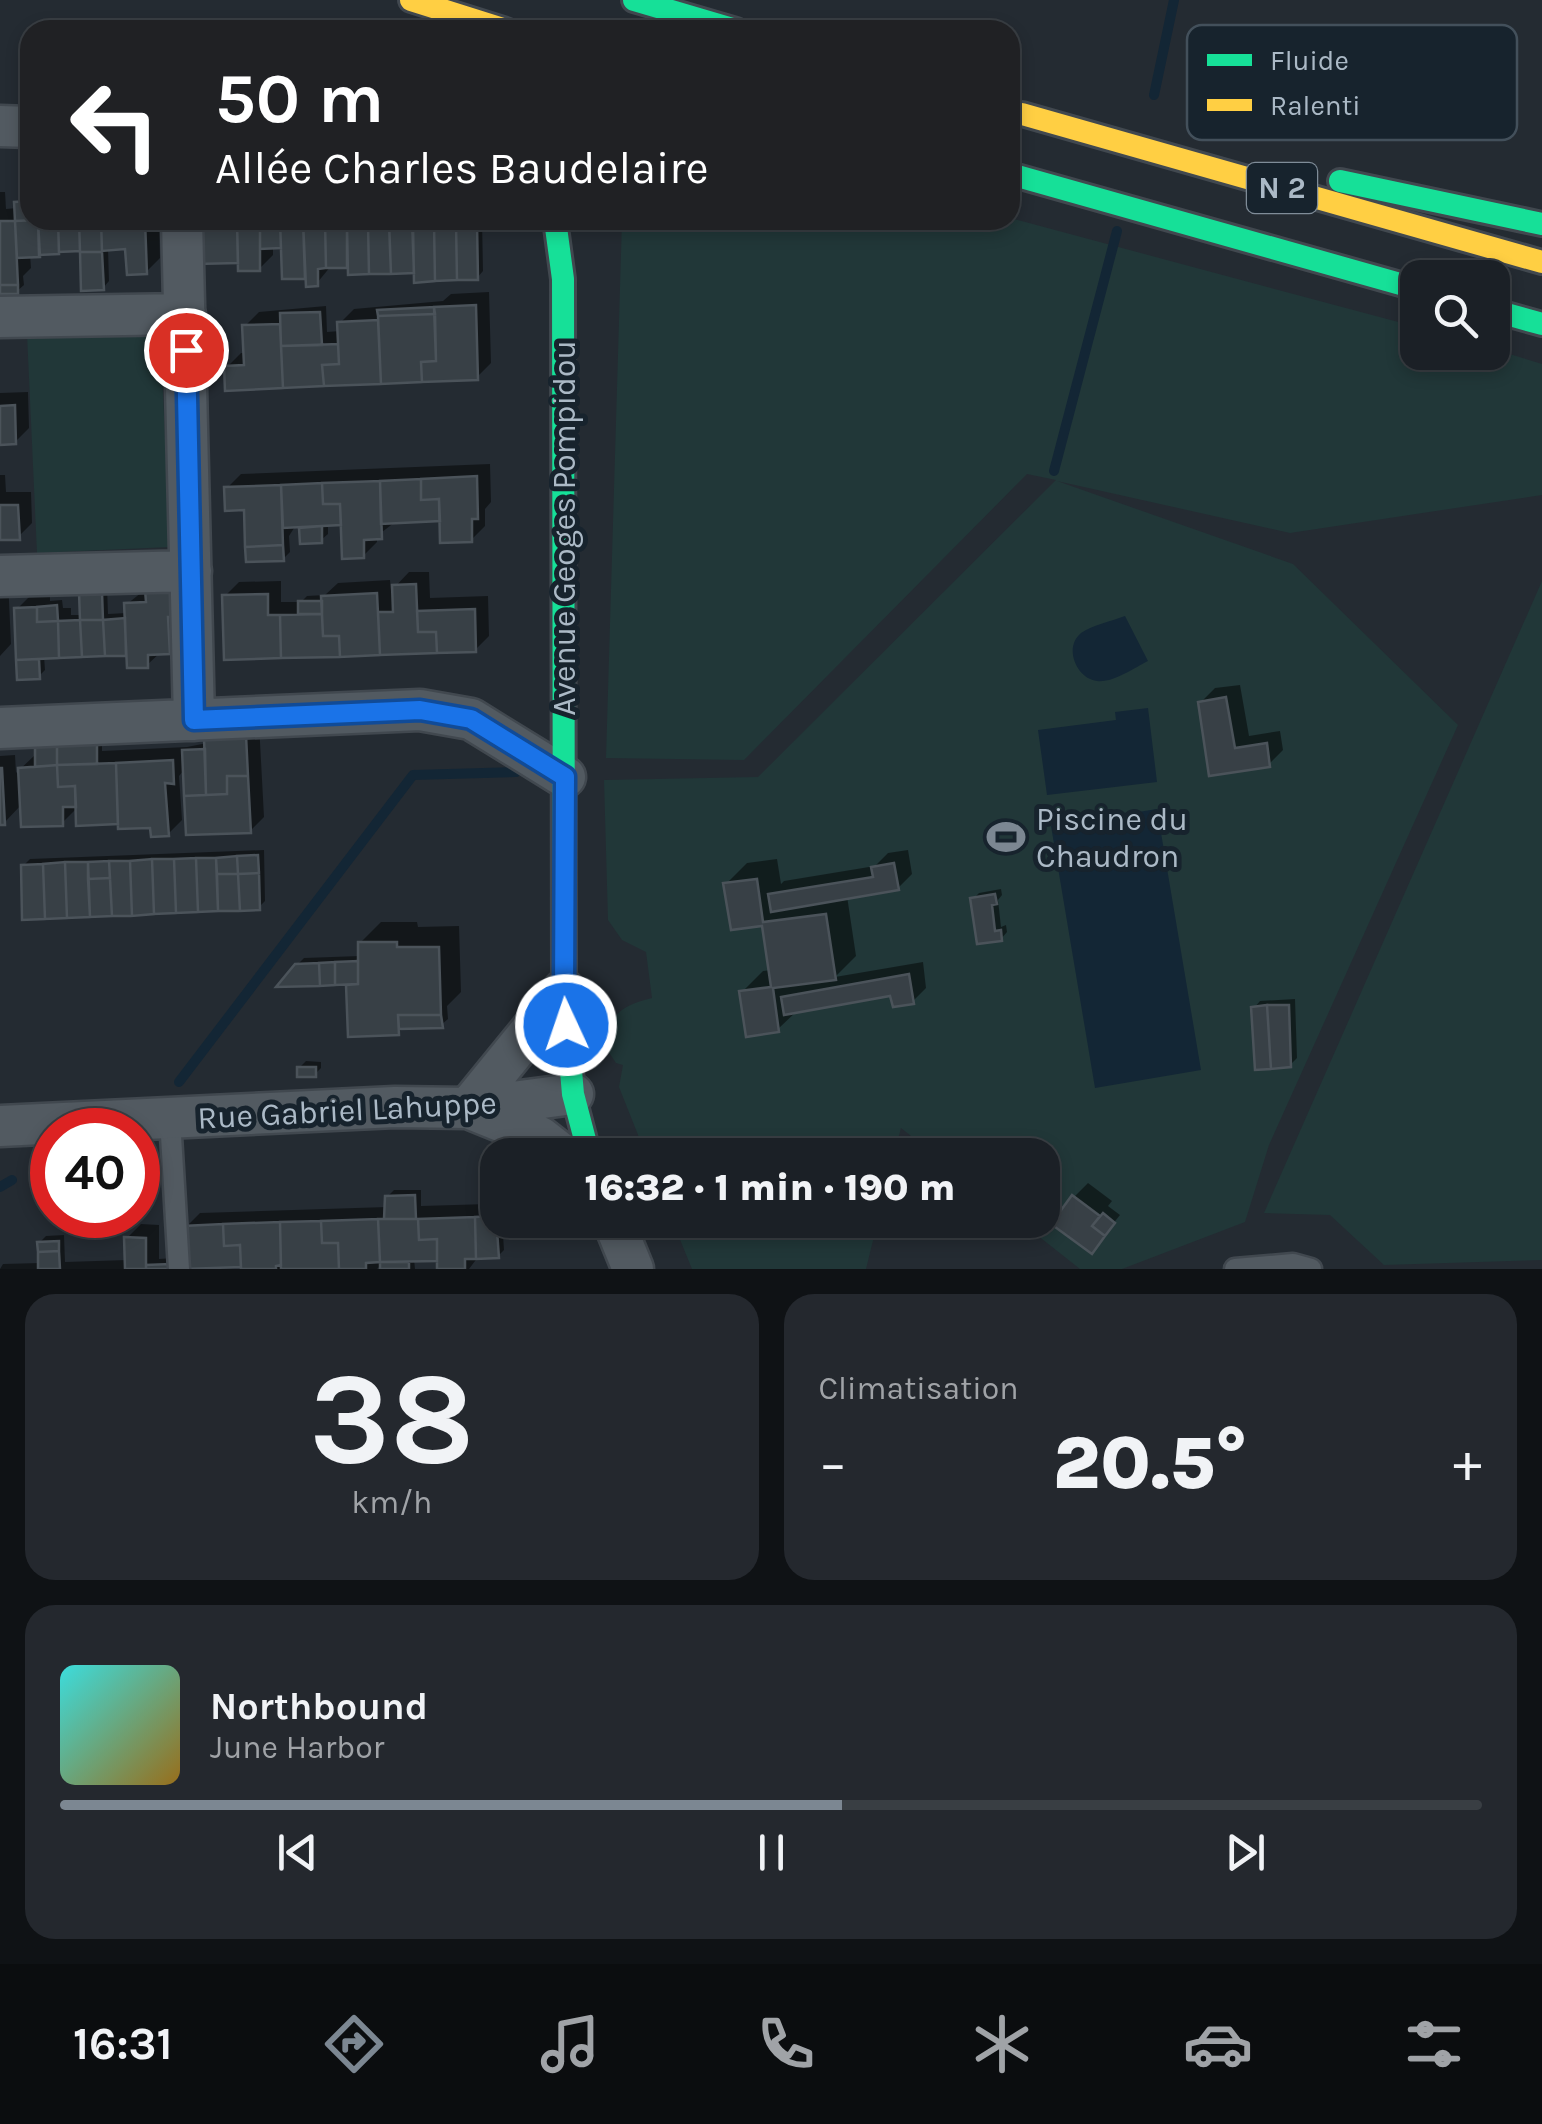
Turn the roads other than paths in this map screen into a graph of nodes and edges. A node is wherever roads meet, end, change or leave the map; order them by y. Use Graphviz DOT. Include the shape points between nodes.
graph roads {
  1 [pos="410,0"];
  2 [pos="634,0"];
  3 [pos="439,20"];
  4 [pos="474,20"];
  5 [pos="702,20"];
  6 [pos="1020,113"];
  7 [pos="1020,113"];
  8 [pos="1020,177"];
  9 [pos="1542,224"];
  10 [pos="182,230"];
  11 [pos="562,233"];
  12 [pos="1542,262"];
  13 [pos="1400,284"];
  14 [pos="184,314"];
  15 [pos="1510,315"];
  16 [pos="0,317"];
  17 [pos="1542,324"];
  18 [pos="190,571"];
  19 [pos="0,576"];
  20 [pos="194,720"];
  21 [pos="0,728"];
  22 [pos="565,777"];
  23 [pos="564,990"];
  24 [pos="573,1094"];
  25 [pos="468,1108"];
  26 [pos="170,1119"];
  27 [pos="0,1126"];
  28 [pos="541,1138"];
  29 [pos="585,1138"];
  30 [pos="620,1238"];
  31 [pos="179,1269"];
  32 [pos="633,1269"];
  33 [pos="1234,1269"];
  34 [pos="1311,1269"];
  1 -- 3 [label="street"];
  1 -- 4 [label="main road"];
  2 -- 5 [label="main road"];
  6 -- 9 [label="main road"];
  7 -- 12 [label="main road, N 2"];
  8 -- 13 [label="main road, N 2"];
  10 -- 14 [label="street"];
  11 -- 22 [label="main road, Avenue Geoges Pompidou"];
  14 -- 16 [label="street"];
  14 -- 18 [label="street"];
  15 -- 17 [label="main road"];
  18 -- 19 [label="street"];
  18 -- 20 [label="street"];
  20 -- 21 [label="street"];
  20 -- 22 [label="street" via="420,710 471,719"];
  22 -- 23 [label="main road, Avenue Geoges Pompidou"];
  23 -- 24 [label="main road, Avenue Geoges Pompidou"];
  23 -- 25 [label="street"];
  24 -- 25 [label="street, Rue Gabriel Lahuppe"];
  24 -- 29 [label="main road, Avenue Geoges Pompidou"];
  25 -- 26 [label="street, Rue Gabriel Lahuppe"];
  25 -- 28 [label="street"];
  26 -- 27 [label="street, Rue Gabriel Lahuppe"];
  26 -- 31 [label="lane"];
  30 -- 32 [label="street"];
  33 -- 34 [label="lane"];
}
